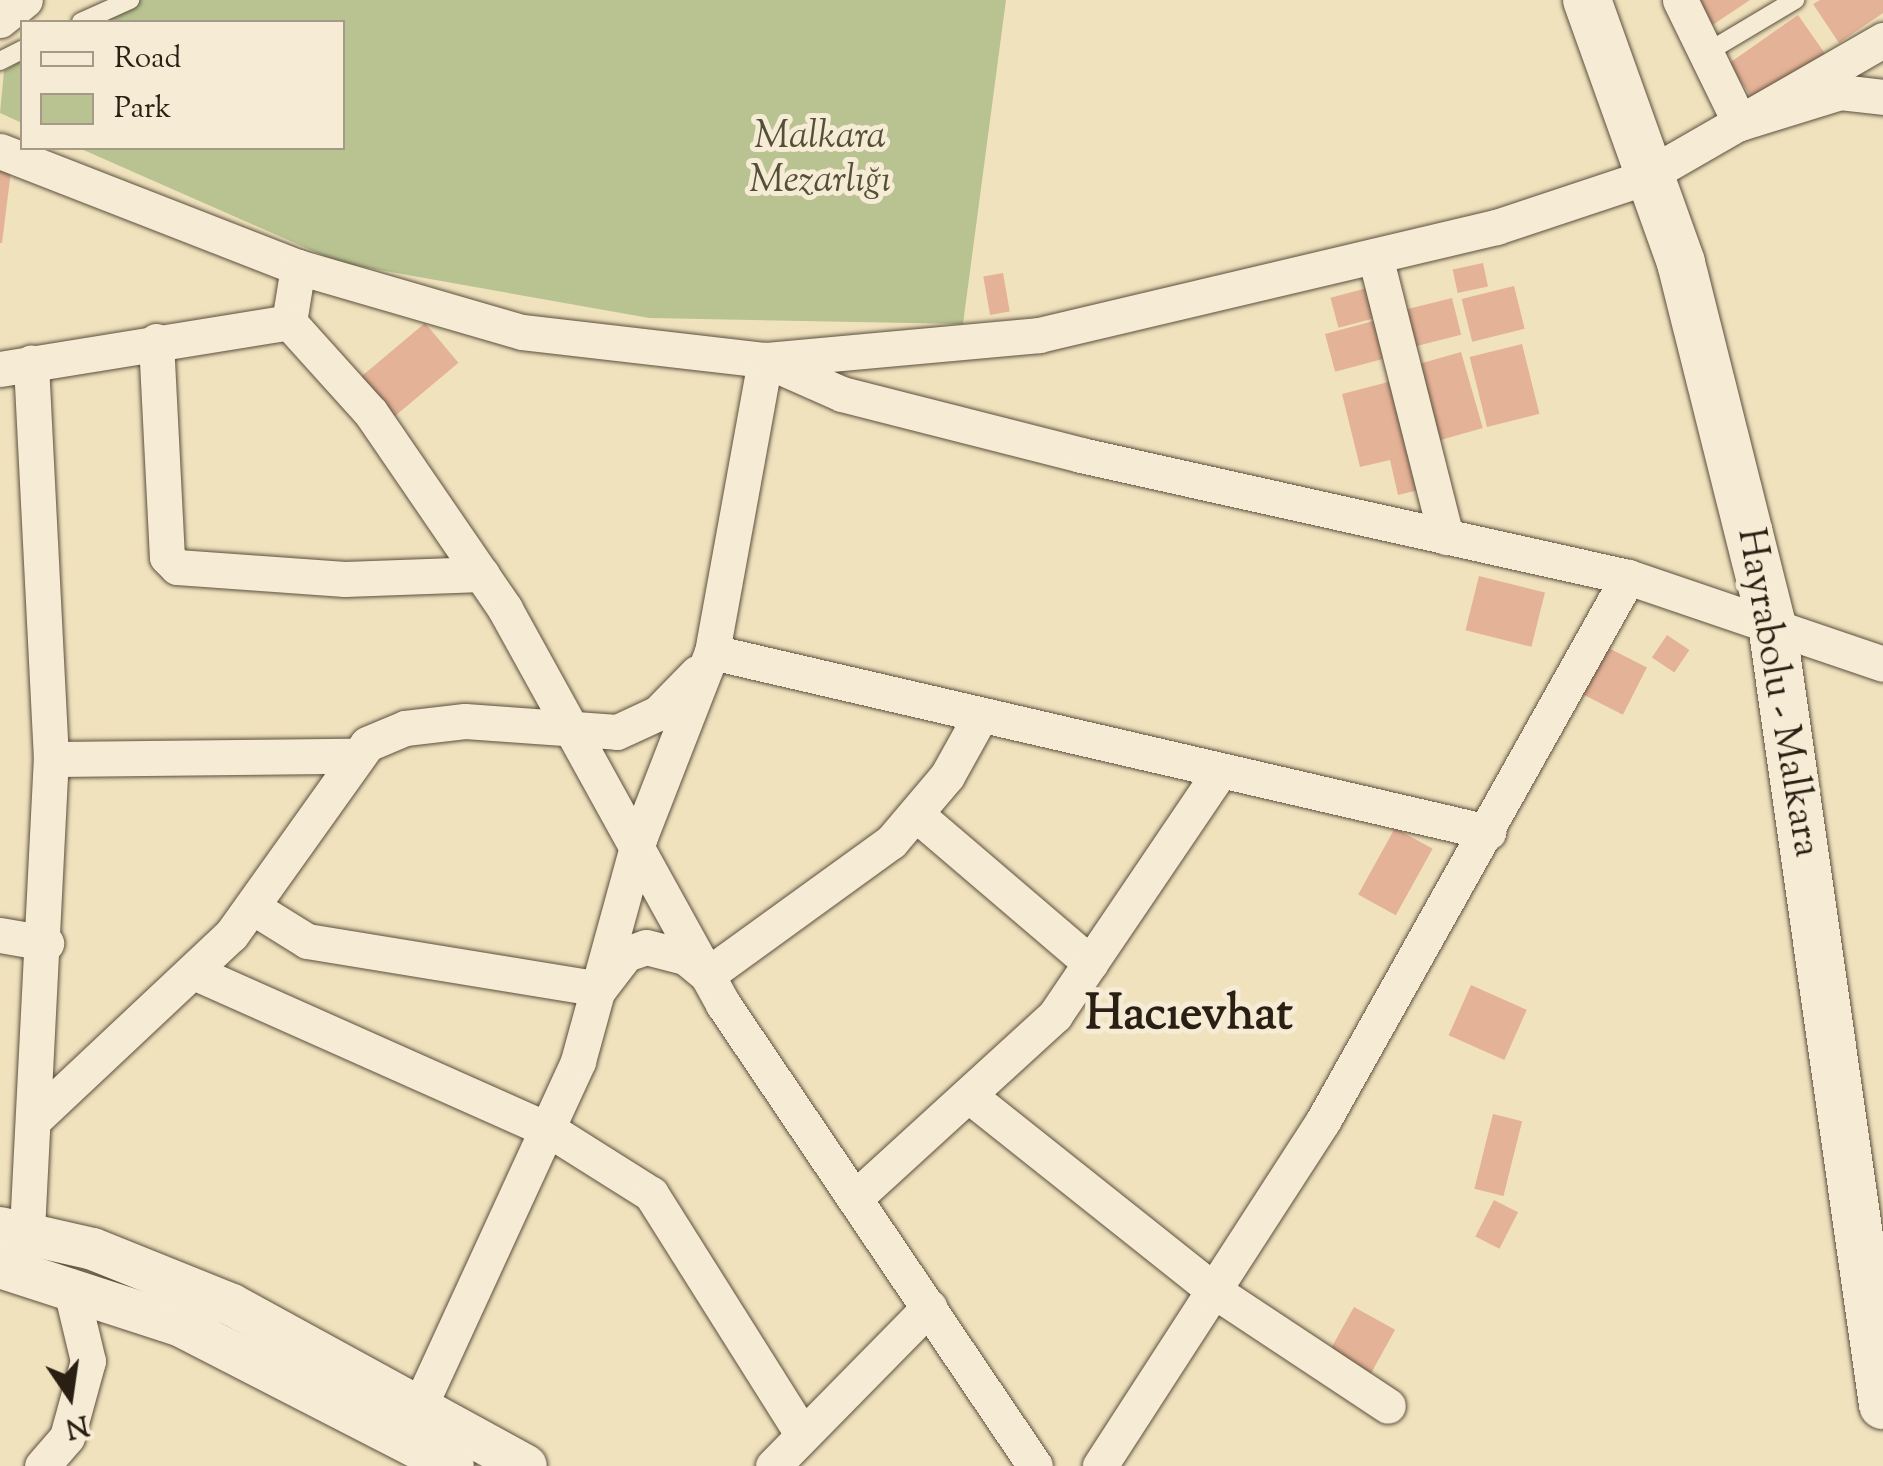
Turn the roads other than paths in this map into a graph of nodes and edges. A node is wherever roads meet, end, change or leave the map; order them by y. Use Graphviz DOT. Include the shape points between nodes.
graph roads {
  1 [pos="25,0"];
  2 [pos="130,0"];
  3 [pos="1587,0"];
  4 [pos="1680,0"];
  5 [pos="1796,0"];
  6 [pos="0,20"];
  7 [pos="86,20"];
  8 [pos="1883,40"];
  9 [pos="1706,54"];
  10 [pos="1883,97"];
  11 [pos="1740,123"];
  12 [pos="0,150"];
  13 [pos="1644,178"];
  14 [pos="1375,256"];
  15 [pos="298,268"];
  16 [pos="289,322"];
  17 [pos="156,341"];
  18 [pos="766,360"];
  19 [pos="16,367"];
  20 [pos="1446,537"];
  21 [pos="482,574"];
  22 [pos="1628,576"];
  23 [pos="1772,626"];
  24 [pos="712,652"];
  25 [pos="1883,664"];
  26 [pos="981,715"];
  27 [pos="578,726"];
  28 [pos="356,756"];
  29 [pos="51,759"];
  30 [pos="1220,771"];
  31 [pos="917,814"];
  32 [pos="1488,832"];
  33 [pos="639,839"];
  34 [pos="254,908"];
  35 [pos="0,935"];
  36 [pos="46,944"];
  37 [pos="1090,963"];
  38 [pos="196,972"];
  39 [pos="707,975"];
  40 [pos="599,989"];
  41 [pos="972,1098"];
  42 [pos="38,1116"];
  43 [pos="551,1131"];
  44 [pos="856,1196"];
  45 [pos="14,1229"];
  46 [pos="0,1267"];
  47 [pos="70,1286"];
  48 [pos="1216,1292"];
  49 [pos="929,1307"];
  50 [pos="420,1402"];
  51 [pos="1883,1405"];
  52 [pos="1388,1406"];
  53 [pos="800,1432"];
  54 [pos="42,1466"];
  55 [pos="453,1466"];
  56 [pos="526,1466"];
  57 [pos="772,1466"];
  58 [pos="1035,1466"];
  59 [pos="1100,1466"];
  1 -- 6 [label="street"];
  2 -- 7 [label="lane"];
  3 -- 13 [label="main road, Hayrabolu - Malkara"];
  4 -- 9 [label="street"];
  5 -- 9 [label="lane"];
  8 -- 11 [label="street"];
  9 -- 11 [label="street"];
  10 -- 11 [label="street" via="1840,92"];
  11 -- 13 [label="street"];
  12 -- 15 [label="street"];
  13 -- 14 [label="street"];
  13 -- 23 [label="main road, Hayrabolu - Malkara" via="1681,264"];
  14 -- 18 [label="street" via="1038,335"];
  14 -- 20 [label="street"];
  15 -- 16 [label="street"];
  15 -- 18 [label="street" via="522,332"];
  16 -- 17 [label="street"];
  16 -- 21 [label="street" via="371,413"];
  17 -- 19 [label="street"];
  17 -- 21 [label="street" via="167,557 177,567 344,578"];
  18 -- 20 [label="street" via="842,394"];
  18 -- 24 [label="street"];
  19 -- 29 [label="street"];
  20 -- 22 [label="street"];
  21 -- 27 [label="street"];
  22 -- 23 [label="street"];
  22 -- 32 [label="street"];
  23 -- 25 [label="street"];
  23 -- 51 [label="main road, Hayrabolu - Malkara"];
  24 -- 26 [label="street"];
  24 -- 27 [label="street" via="644,722 617,732"];
  24 -- 33 [label="street"];
  26 -- 30 [label="street"];
  26 -- 31 [label="street"];
  27 -- 28 [label="street" via="434,723 382,735"];
  27 -- 33 [label="street"];
  28 -- 29 [label="street"];
  28 -- 34 [label="street"];
  29 -- 36 [label="street"];
  30 -- 32 [label="street"];
  30 -- 37 [label="street"];
  31 -- 37 [label="street"];
  31 -- 39 [label="street" via="861,866"];
  32 -- 48 [label="street"];
  33 -- 39 [label="street"];
  33 -- 40 [label="street"];
  34 -- 38 [label="street"];
  34 -- 40 [label="street" via="308,941"];
  35 -- 36 [label="street"];
  36 -- 42 [label="street"];
  37 -- 41 [label="street" via="1046,1025"];
  38 -- 42 [label="street"];
  38 -- 43 [label="street"];
  39 -- 40 [label="street" via="686,957 646,948 626,954"];
  39 -- 44 [label="street"];
  40 -- 43 [label="street"];
  41 -- 44 [label="street"];
  41 -- 48 [label="street"];
  42 -- 45 [label="street"];
  43 -- 50 [label="street"];
  43 -- 53 [label="street" via="670,1216"];
  44 -- 49 [label="street"];
  45 -- 50 [label="street" via="232,1305"];
  46 -- 47 [label="street"];
  47 -- 54 [label="street" via="88,1360 67,1437"];
  47 -- 55 [label="street" via="179,1325"];
  48 -- 52 [label="street"];
  48 -- 59 [label="street"];
  49 -- 53 [label="street"];
  49 -- 58 [label="street"];
  50 -- 56 [label="street"];
  53 -- 57 [label="street"];
}
